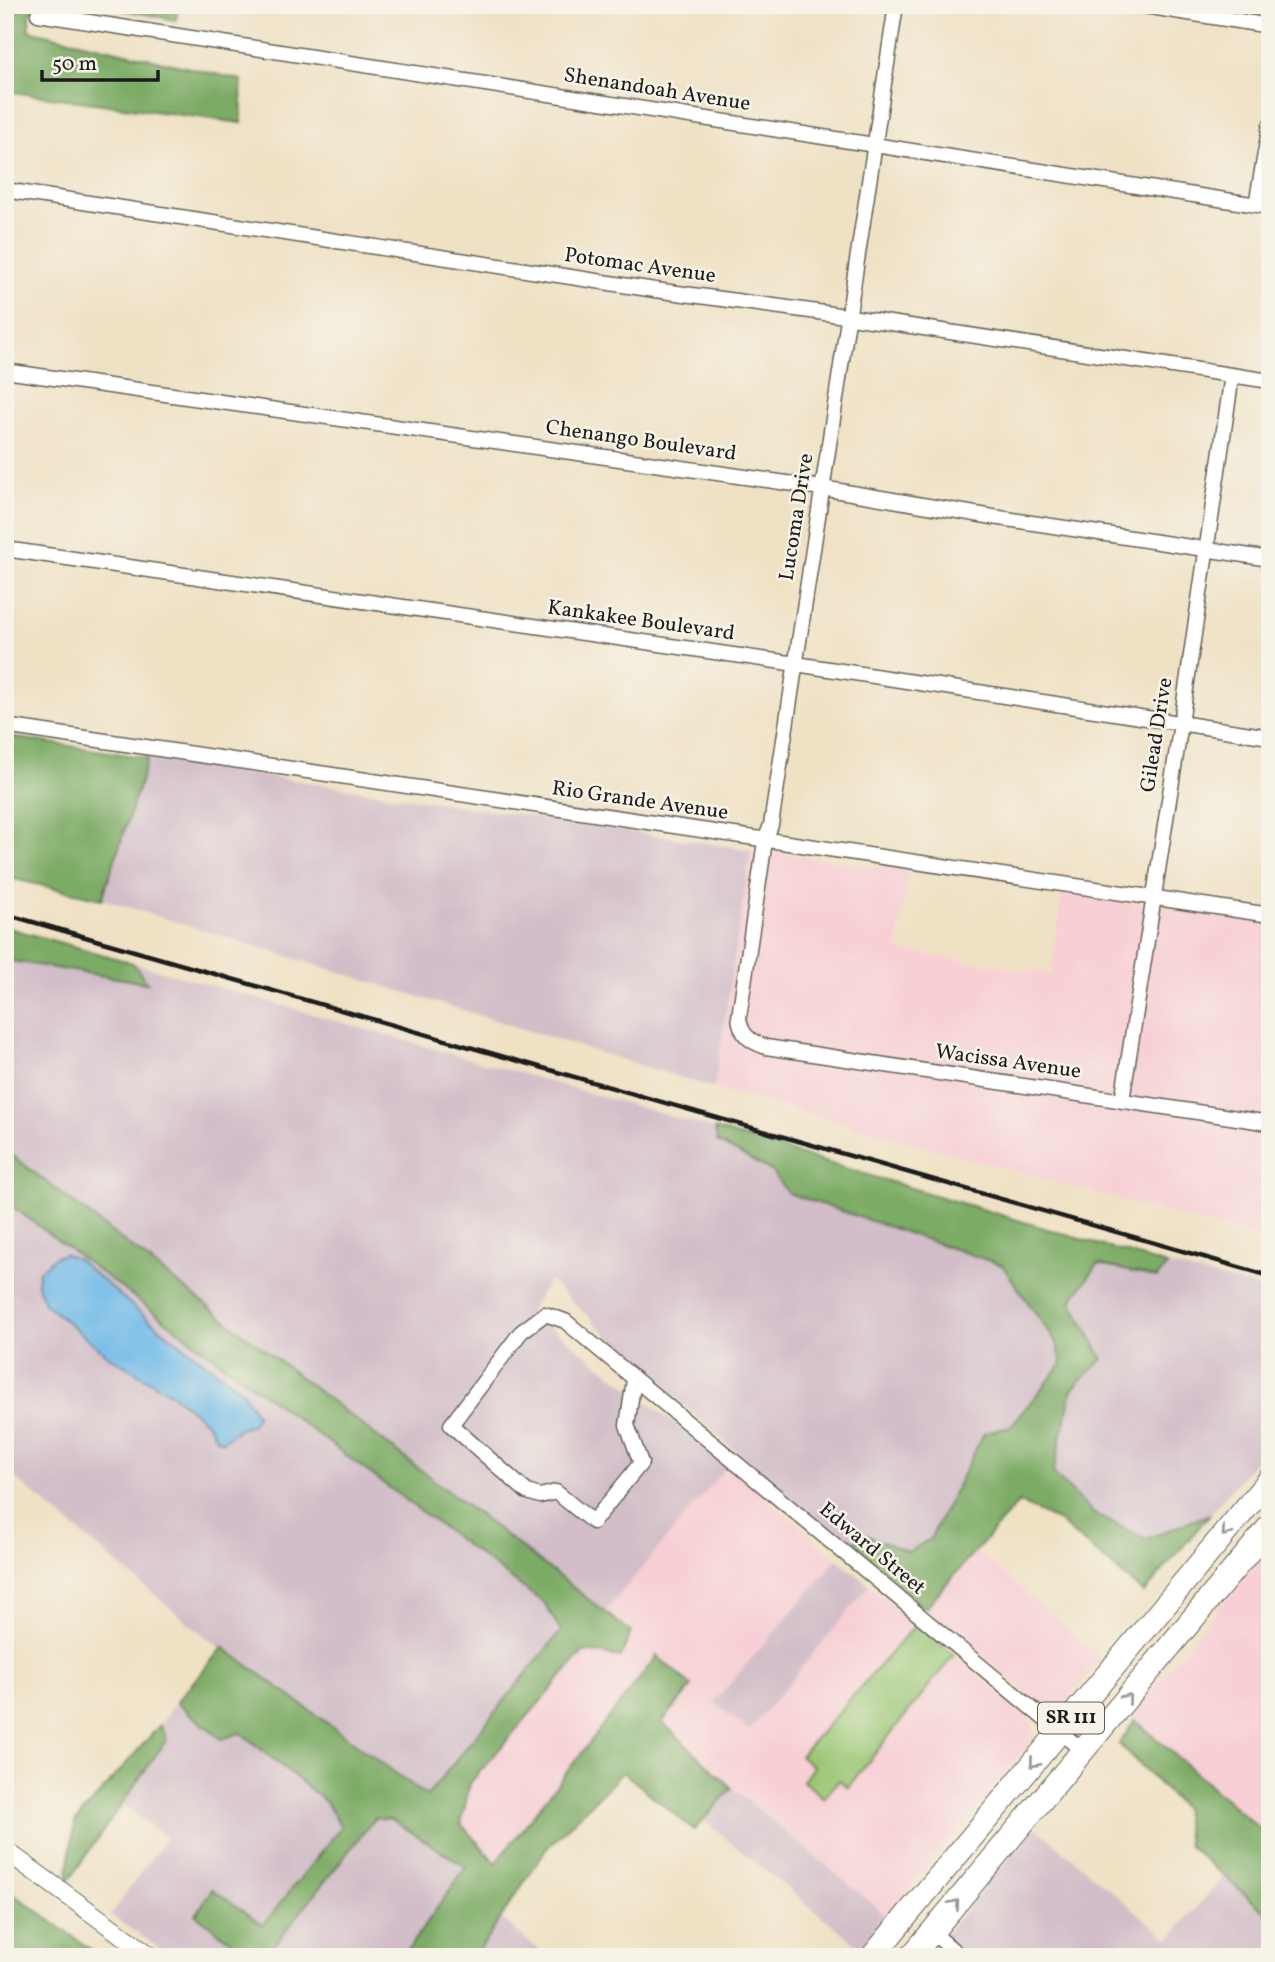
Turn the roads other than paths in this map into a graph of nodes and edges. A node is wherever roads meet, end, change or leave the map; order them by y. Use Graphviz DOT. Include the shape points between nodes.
graph roads {
  1 [pos="896,5"];
  2 [pos="1138,5"];
  3 [pos="38,14"];
  4 [pos="1270,26"];
  5 [pos="1270,125"];
  6 [pos="876,146"];
  7 [pos="5,190"];
  8 [pos="1263,206"];
  9 [pos="850,317"];
  10 [pos="5,371"];
  11 [pos="1232,375"];
  12 [pos="1270,380"];
  13 [pos="822,488"];
  14 [pos="5,549"];
  15 [pos="1206,549"];
  16 [pos="1270,559"];
  17 [pos="796,664"];
  18 [pos="1181,723"];
  19 [pos="5,726"];
  20 [pos="1270,737"];
  21 [pos="765,841"];
  22 [pos="1152,898"];
  23 [pos="1270,915"];
  24 [pos="743,1034"];
  25 [pos="1122,1101"];
  26 [pos="1270,1123"];
  27 [pos="634,1380"];
  28 [pos="1270,1479"];
  29 [pos="1270,1526"];
  30 [pos="1060,1731"];
  31 [pos="1083,1751"];
  32 [pos="5,1850"];
  33 [pos="932,1932"];
  34 [pos="152,1957"];
  35 [pos="872,1957"];
  36 [pos="911,1957"];
  37 [pos="961,1957"];
  1 -- 6 [label="street, Lucoma Drive"];
  2 -- 4 [label="street"];
  3 -- 6 [label="street, Shenandoah Avenue"];
  5 -- 8 [label="street"];
  6 -- 8 [label="street, Shenandoah Avenue"];
  6 -- 9 [label="street, Lucoma Drive"];
  7 -- 9 [label="street, Potomac Avenue"];
  9 -- 11 [label="street, Potomac Avenue"];
  9 -- 13 [label="street, Lucoma Drive"];
  10 -- 13 [label="street, Chenango Boulevard"];
  11 -- 12 [label="street, Potomac Avenue"];
  11 -- 15 [label="street, Gilead Drive"];
  13 -- 15 [label="street, Chenango Boulevard"];
  13 -- 17 [label="street, Lucoma Drive"];
  14 -- 17 [label="street, Kankakee Boulevard"];
  15 -- 16 [label="street, Chenango Boulevard"];
  15 -- 18 [label="street, Gilead Drive"];
  17 -- 18 [label="street, Kankakee Boulevard"];
  17 -- 21 [label="street, Lucoma Drive"];
  18 -- 20 [label="street, Kankakee Boulevard"];
  18 -- 22 [label="street, Gilead Drive"];
  19 -- 21 [label="street, Rio Grande Avenue"];
  21 -- 22 [label="street, Rio Grande Avenue"];
  21 -- 24 [label="street, Lucoma Drive" via="739,1017"];
  22 -- 23 [label="street, Rio Grande Avenue"];
  22 -- 25 [label="street, Gilead Drive"];
  24 -- 25 [label="street, Wacissa Avenue" via="766,1048"];
  25 -- 26 [label="street, Wacissa Avenue"];
  27 -- 27 [label="street, Edward Street" via="565,1321 545,1314 521,1332 451,1425 527,1492 540,1496 556,1492 593,1522 641,1463 627,1425"];
  27 -- 30 [label="street, Edward Street"];
  28 -- 30 [label="main road, SR 111, one-way"];
  31 -- 29 [label="main road, SR 111, one-way"];
  30 -- 31 [label="street, Edward Street"];
  30 -- 35 [label="main road, SR 111, one-way"];
  33 -- 31 [label="main road, SR 111, one-way"];
  32 -- 34 [label="street"];
  33 -- 36 [label="main road, SR 111"];
  33 -- 37 [label="street"];
}
